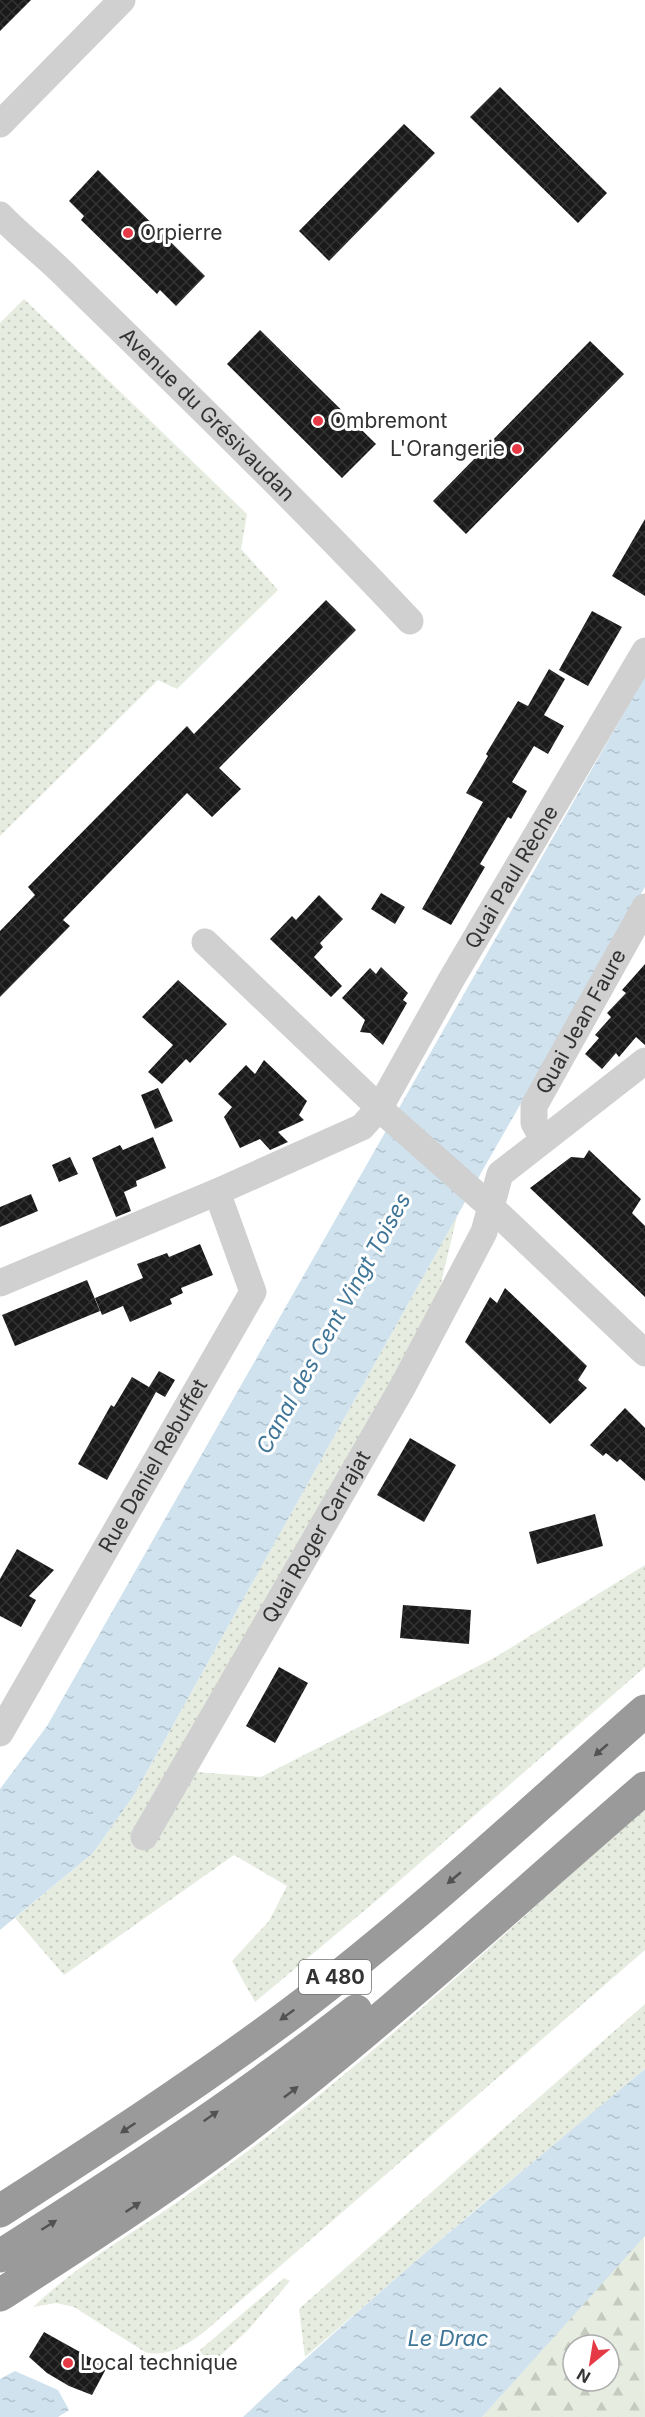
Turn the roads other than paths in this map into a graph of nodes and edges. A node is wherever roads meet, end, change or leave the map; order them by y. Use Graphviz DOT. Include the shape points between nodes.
graph roads {
  1 [pos="122,0"];
  2 [pos="0,124"];
  3 [pos="0,215"];
  4 [pos="410,621"];
  5 [pos="645,651"];
  6 [pos="645,907"];
  7 [pos="206,942"];
  8 [pos="645,1061"];
  9 [pos="385,1112"];
  10 [pos="543,1139"];
  11 [pos="216,1192"];
  12 [pos="484,1211"];
  13 [pos="0,1283"];
  14 [pos="645,1353"];
  15 [pos="645,1711"];
  16 [pos="0,1733"];
  17 [pos="645,1766"];
  18 [pos="645,1788"];
  19 [pos="144,1837"];
  20 [pos="0,2211"];
  21 [pos="0,2256"];
  22 [pos="7,2290"];
  1 -- 2 [label="street"];
  3 -- 4 [label="street, Avenue du Grésivaudan" via="240,447"];
  5 -- 9 [label="street, Quai Paul Rèche" via="451,980"];
  6 -- 10 [label="street, Quai Jean Faure" via="534,1106 534,1123"];
  7 -- 9 [label="street"];
  8 -- 10 [label="street"];
  9 -- 11 [label="street, Quai Paul Rèche" via="362,1127"];
  9 -- 12 [label="street"];
  10 -- 12 [label="street, Quai Roger Carrajat" via="500,1174"];
  11 -- 13 [label="street, Quai Paul Rèche"];
  11 -- 16 [label="street, Rue Daniel Rebuffet" via="253,1292"];
  12 -- 14 [label="street"];
  12 -- 19 [label="street, Quai Roger Carrajat" via="403,1386"];
  15 -- 20 [label="highway, A 480, one-way" via="470,1865 294,2011 183,2091"];
  21 -- 17 [label="highway, A 480, one-way" via="138,2169 302,2053"];
  22 -- 18 [label="highway, one-way" via="250,2125 443,1966"];
}
